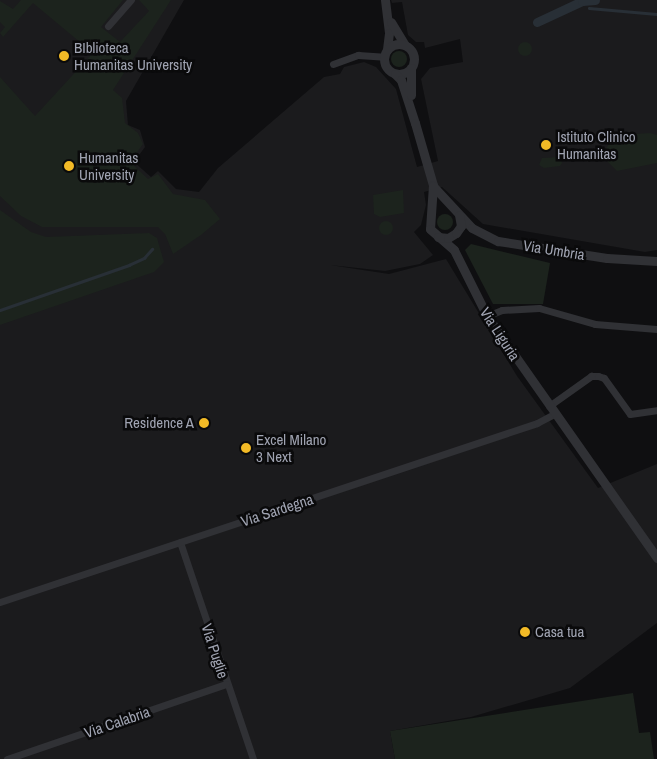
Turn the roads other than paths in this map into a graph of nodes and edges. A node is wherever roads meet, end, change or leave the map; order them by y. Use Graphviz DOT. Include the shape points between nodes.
graph roads {
  1 [pos="131,0"];
  2 [pos="385,0"];
  3 [pos="388,16"];
  4 [pos="108,26"];
  5 [pos="405,45"];
  6 [pos="385,53"];
  7 [pos="333,64"];
  8 [pos="411,68"];
  9 [pos="395,74"];
  10 [pos="416,123"];
  11 [pos="433,185"];
  12 [pos="452,208"];
  13 [pos="431,214"];
  14 [pos="459,215"];
  15 [pos="456,233"];
  16 [pos="480,234"];
  17 [pos="438,236"];
  18 [pos="454,250"];
  19 [pos="657,261"];
  20 [pos="487,316"];
  21 [pos="657,330"];
  22 [pos="551,410"];
  23 [pos="657,410"];
  24 [pos="180,542"];
  25 [pos="657,558"];
  26 [pos="0,602"];
  27 [pos="226,684"];
  28 [pos="7,759"];
  29 [pos="252,759"];
  1 -- 4 [label="street"];
  2 -- 3 [label="street"];
  3 -- 5 [label="street"];
  3 -- 6 [label="street"];
  5 -- 6 [label="street" via="395,44"];
  5 -- 8 [label="street" via="413,55"];
  6 -- 7 [label="street" via="358,55"];
  6 -- 9 [label="street" via="386,68"];
  8 -- 9 [label="street"];
  8 -- 10 [label="street" via="409,84"];
  9 -- 10 [label="street" via="401,80"];
  10 -- 11 [label="street"];
  11 -- 12 [label="street"];
  11 -- 13 [label="street"];
  12 -- 13 [label="street" via="440,207"];
  12 -- 14 [label="street"];
  13 -- 17 [label="street" via="430,229"];
  14 -- 15 [label="street"];
  14 -- 16 [label="street, Via Umbria"];
  15 -- 16 [label="street"];
  15 -- 17 [label="street"];
  15 -- 18 [label="street, Via Liguria"];
  16 -- 19 [label="street, Via Umbria" via="535,248"];
  17 -- 18 [label="street, Via Liguria"];
  18 -- 20 [label="street, Via Liguria"];
  20 -- 21 [label="street" via="502,310 539,308 595,324"];
  20 -- 22 [label="street, Via Liguria"];
  22 -- 23 [label="street, Via Sardegna" via="591,376 598,376 604,378 630,414"];
  22 -- 24 [label="street, Via Sardegna" via="538,423"];
  22 -- 25 [label="street, Via Liguria"];
  24 -- 26 [label="street, Via Sardegna"];
  24 -- 27 [label="street, Via Puglie"];
  27 -- 28 [label="street, Via Calabria"];
  27 -- 29 [label="street, Via Puglie"];
}
